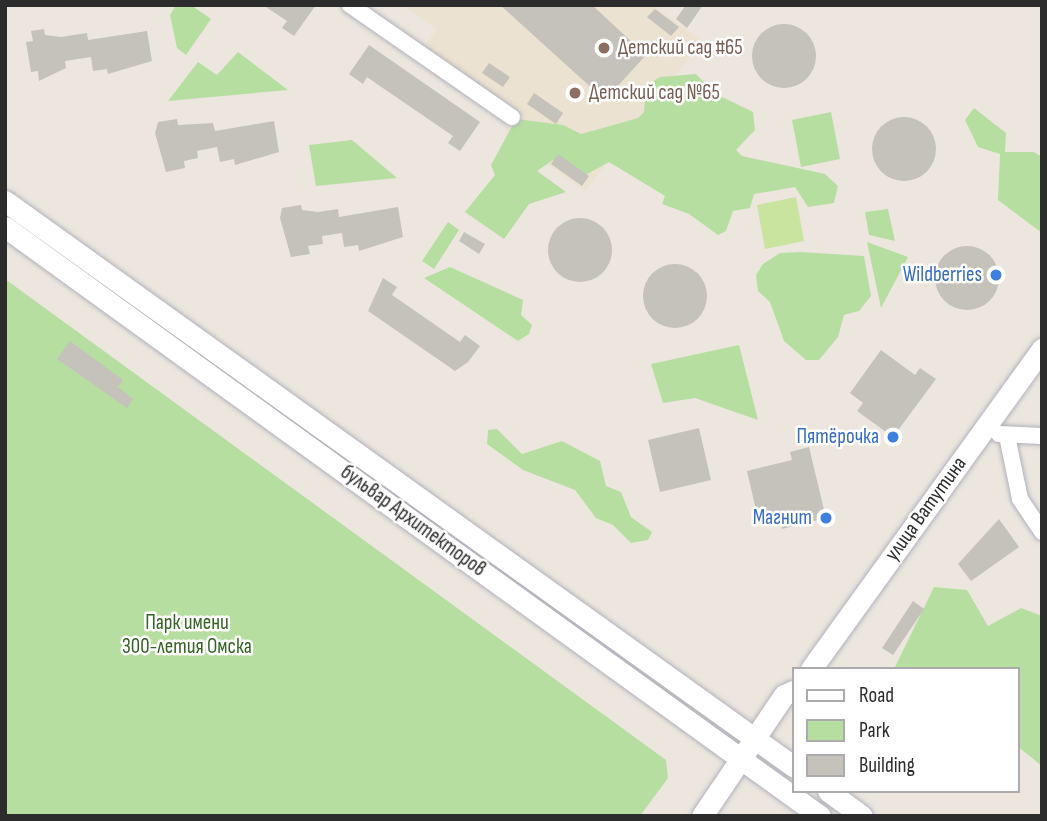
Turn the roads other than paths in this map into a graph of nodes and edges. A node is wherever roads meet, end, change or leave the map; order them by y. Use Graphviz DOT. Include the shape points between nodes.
graph roads {
  1 [pos="350,5"];
  2 [pos="512,117"];
  3 [pos="5,201"];
  4 [pos="5,227"];
  5 [pos="1042,349"];
  6 [pos="984,429"];
  7 [pos="1007,436"];
  8 [pos="1042,436"];
  9 [pos="1042,533"];
  10 [pos="812,667"];
  11 [pos="792,691"];
  12 [pos="792,708"];
  13 [pos="760,742"];
  14 [pos="746,762"];
  15 [pos="792,765"];
  16 [pos="831,793"];
  17 [pos="702,816"];
  18 [pos="716,816"];
  19 [pos="820,816"];
  20 [pos="862,816"];
  1 -- 2 [label="street"];
  3 -- 13 [label="main road, бульвар Архитекторов"];
  4 -- 14 [label="main road, бульвар Архитекторов"];
  5 -- 6 [label="main road, улица Ватутина"];
  6 -- 7 [label="street"];
  6 -- 10 [label="main road, улица Ватутина"];
  7 -- 8 [label="street"];
  7 -- 9 [label="street" via="1020,499"];
  11 -- 13 [label="main road" via="784,695"];
  12 -- 13 [label="main road"];
  13 -- 14 [label="main road"];
  13 -- 15 [label="main road, бульвар Архитекторов"];
  14 -- 17 [label="main road"];
  14 -- 18 [label="main road"];
  14 -- 19 [label="main road, бульвар Архитекторов"];
  16 -- 20 [label="main road"];
}
